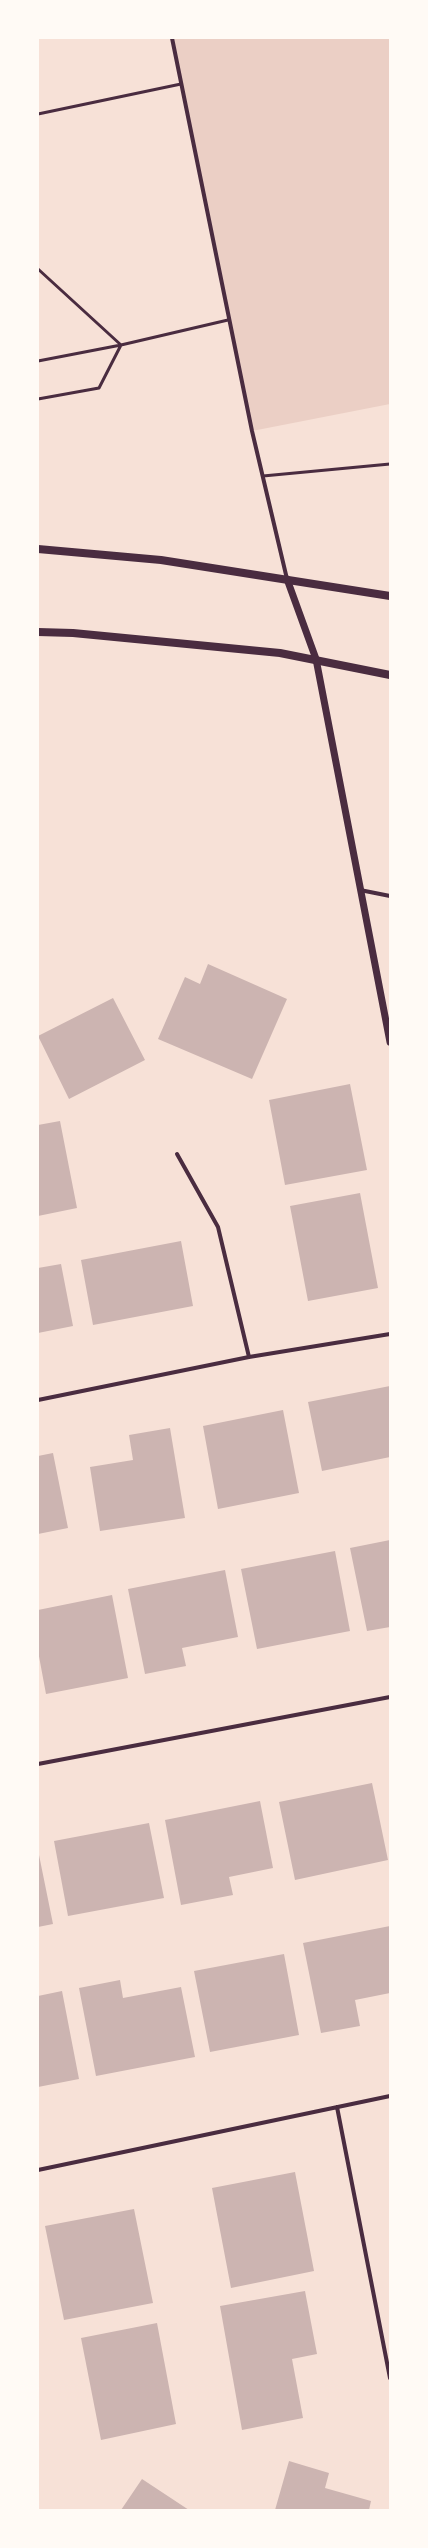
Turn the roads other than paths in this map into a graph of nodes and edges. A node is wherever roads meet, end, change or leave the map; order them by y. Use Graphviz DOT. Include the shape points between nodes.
graph roads {
  1 [pos="172,38"];
  2 [pos="181,84"];
  3 [pos="38,114"];
  4 [pos="38,269"];
  5 [pos="228,320"];
  6 [pos="121,345"];
  7 [pos="38,361"];
  8 [pos="38,399"];
  9 [pos="390,464"];
  10 [pos="263,476"];
  11 [pos="38,550"];
  12 [pos="287,579"];
  13 [pos="390,596"];
  14 [pos="38,632"];
  15 [pos="316,659"];
  16 [pos="390,675"];
  17 [pos="360,890"];
  18 [pos="390,896"];
  19 [pos="390,1042"];
  20 [pos="177,1154"];
  21 [pos="390,1334"];
  22 [pos="249,1357"];
  23 [pos="38,1400"];
  24 [pos="390,1697"];
  25 [pos="38,1764"];
  26 [pos="390,2096"];
  27 [pos="337,2107"];
  28 [pos="38,2170"];
  29 [pos="390,2378"];
  1 -- 2 [label="street"];
  2 -- 3 [label="lane"];
  2 -- 5 [label="street"];
  4 -- 6 [label="lane"];
  5 -- 6 [label="lane"];
  5 -- 10 [label="street"];
  6 -- 7 [label="lane"];
  6 -- 8 [label="lane" via="99,388"];
  9 -- 10 [label="lane"];
  10 -- 12 [label="street"];
  11 -- 12 [label="main road" via="161,560"];
  12 -- 13 [label="main road"];
  12 -- 15 [label="street"];
  14 -- 15 [label="main road" via="73,633"];
  15 -- 16 [label="main road"];
  15 -- 17 [label="street"];
  17 -- 18 [label="street"];
  17 -- 19 [label="street"];
  20 -- 22 [label="street" via="218,1227"];
  21 -- 22 [label="street"];
  22 -- 23 [label="street"];
  24 -- 25 [label="street"];
  26 -- 27 [label="street"];
  27 -- 28 [label="street"];
  27 -- 29 [label="street"];
}
